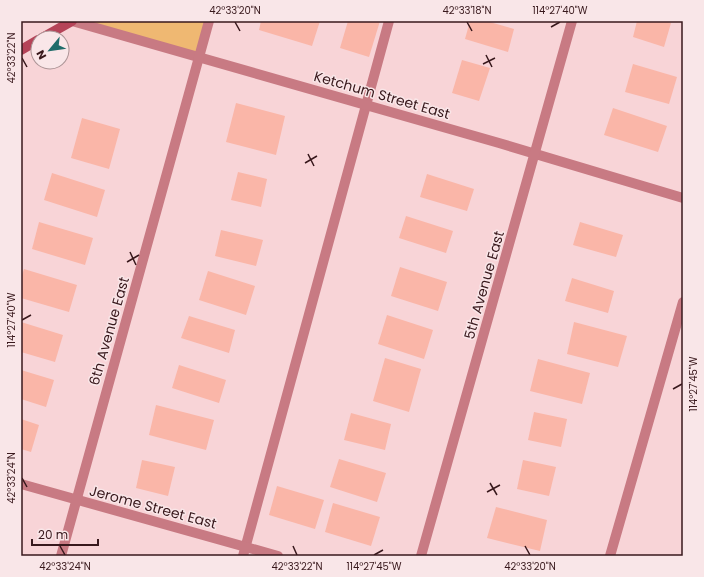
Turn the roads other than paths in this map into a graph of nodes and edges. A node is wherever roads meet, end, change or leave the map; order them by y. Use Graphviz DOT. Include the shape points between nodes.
graph roads {
  1 [pos="72,21"];
  2 [pos="210,21"];
  3 [pos="389,21"];
  4 [pos="572,21"];
  5 [pos="56,30"];
  6 [pos="30,45"];
  7 [pos="21,50"];
  8 [pos="199,58"];
  9 [pos="366,105"];
  10 [pos="535,153"];
  11 [pos="683,198"];
  12 [pos="683,302"];
  13 [pos="21,484"];
  14 [pos="76,500"];
  15 [pos="244,551"];
  16 [pos="61,556"];
  17 [pos="278,556"];
  18 [pos="421,556"];
  19 [pos="610,556"];
  1 -- 5 [label="main road"];
  1 -- 8 [label="street, Ketchum Street East"];
  2 -- 8 [label="street, 6th Avenue East"];
  3 -- 9 [label="street"];
  4 -- 10 [label="street, 5th Avenue East"];
  6 -- 7 [label="main road"];
  8 -- 9 [label="street, Ketchum Street East"];
  8 -- 14 [label="street, 6th Avenue East"];
  9 -- 10 [label="street, Ketchum Street East"];
  9 -- 15 [label="street"];
  10 -- 11 [label="street, Ketchum Street East"];
  10 -- 18 [label="street, 5th Avenue East"];
  12 -- 19 [label="street"];
  13 -- 14 [label="street, Jerome Street East"];
  14 -- 15 [label="street, Jerome Street East"];
  14 -- 16 [label="street, 6th Avenue East"];
  15 -- 17 [label="street, Jerome Street East"];
}
